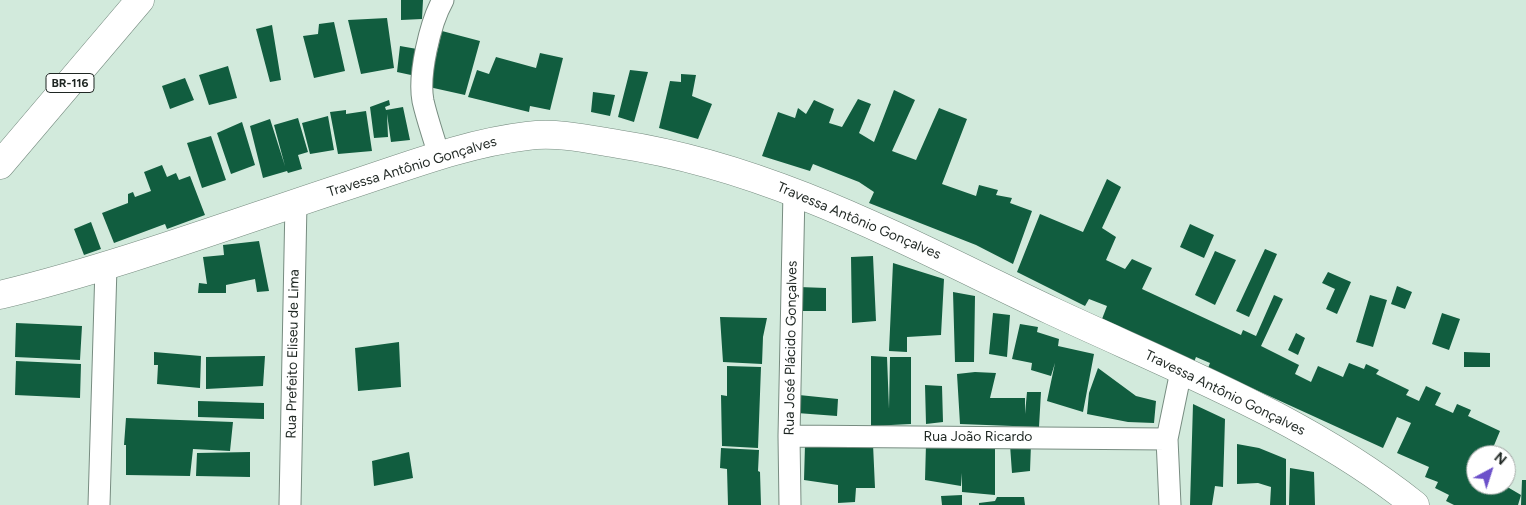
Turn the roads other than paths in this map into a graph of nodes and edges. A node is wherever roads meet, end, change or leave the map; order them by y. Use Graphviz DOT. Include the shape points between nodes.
graph roads {
  1 [pos="140,0"];
  2 [pos="443,0"];
  3 [pos="439,156"];
  4 [pos="0,165"];
  5 [pos="794,191"];
  6 [pos="296,203"];
  7 [pos="106,267"];
  8 [pos="0,295"];
  9 [pos="1180,371"];
  10 [pos="789,436"];
  11 [pos="1167,439"];
  12 [pos="99,505"];
  13 [pos="290,505"];
  14 [pos="790,505"];
  15 [pos="1170,505"];
  16 [pos="1415,505"];
  1 -- 4 [label="main road, BR-116"];
  2 -- 3 [label="street" via="432,24 423,99"];
  3 -- 5 [label="main road, Travessa Antônio Gonçalves" via="500,140 562,135 641,148 721,167"];
  3 -- 6 [label="main road, Travessa Antônio Gonçalves"];
  5 -- 9 [label="main road, Travessa Antônio Gonçalves" via="918,245"];
  5 -- 10 [label="street, Rua José Plácido Gonçalves"];
  6 -- 7 [label="main road, Travessa Antônio Gonçalves"];
  6 -- 13 [label="street, Rua Prefeito Eliseu de Lima"];
  7 -- 8 [label="main road, Travessa Antônio Gonçalves"];
  7 -- 12 [label="street"];
  9 -- 11 [label="street"];
  9 -- 16 [label="main road, Travessa Antônio Gonçalves" via="1320,440 1367,468"];
  10 -- 11 [label="street, Rua João Ricardo"];
  10 -- 14 [label="street, Rua José Plácido Gonçalves"];
  11 -- 15 [label="street"];
}
